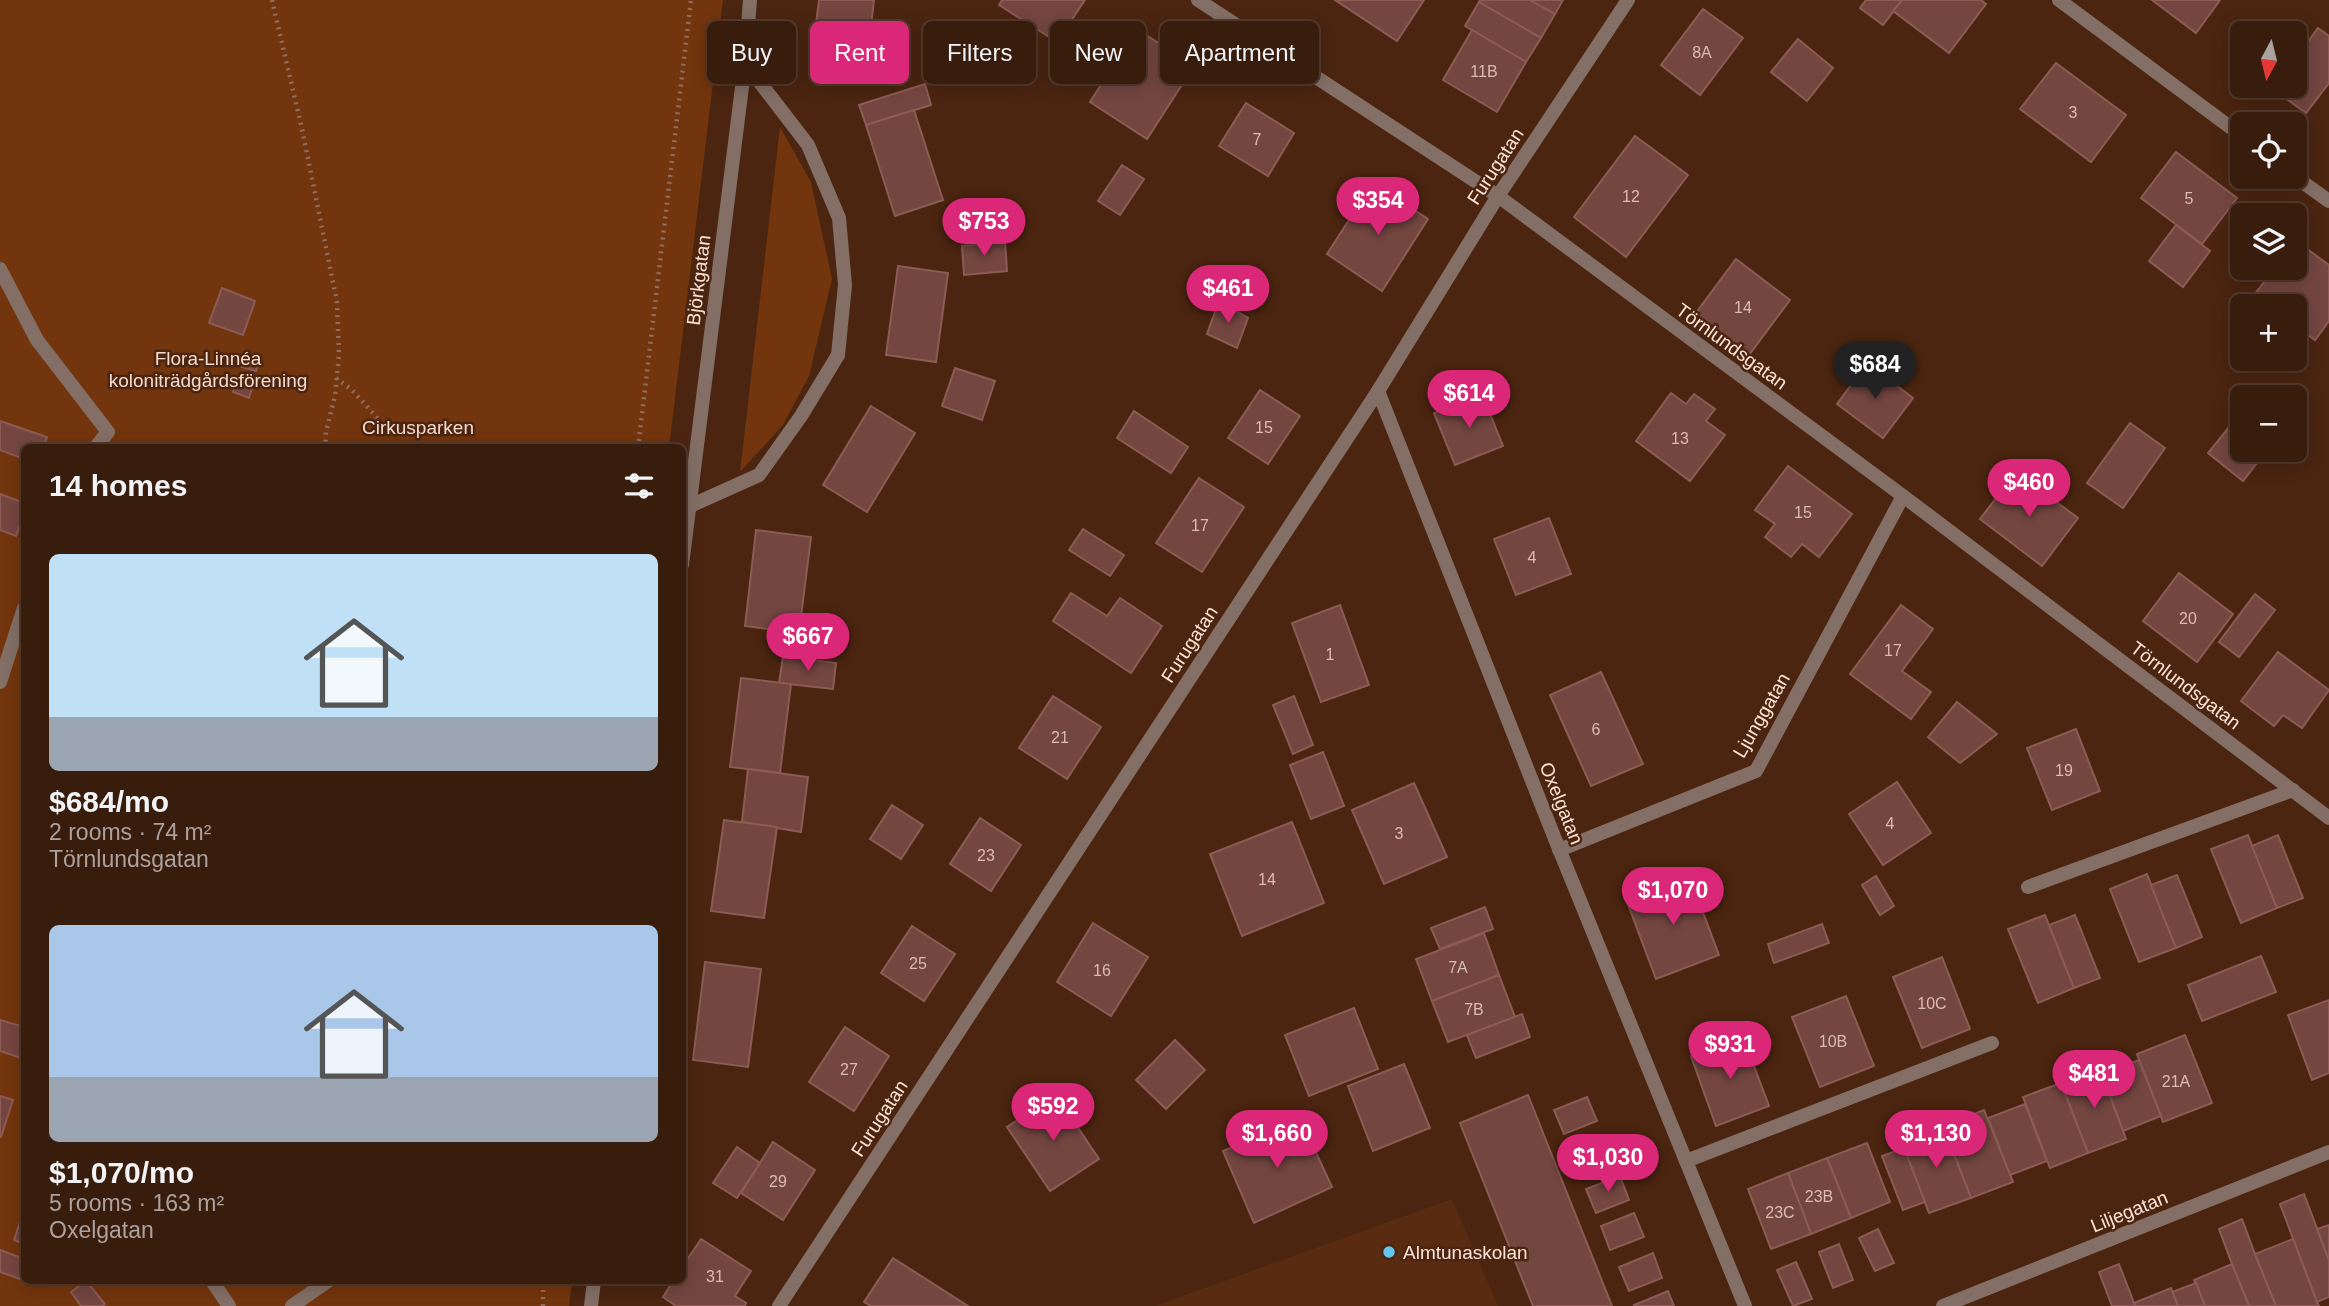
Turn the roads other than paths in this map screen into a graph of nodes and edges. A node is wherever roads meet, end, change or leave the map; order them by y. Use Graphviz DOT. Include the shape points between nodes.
graph roads {
  1 [pos="750,0"];
  2 [pos="1198,0"];
  3 [pos="1628,0"];
  4 [pos="2059,0"];
  5 [pos="748,21"];
  6 [pos="742,84"];
  7 [pos="761,84"];
  8 [pos="2230,127"];
  9 [pos="2307,185"];
  10 [pos="1498,196"];
  11 [pos="2329,201"];
  12 [pos="0,269"];
  13 [pos="1378,391"];
  14 [pos="98,444"];
  15 [pos="1903,496"];
  16 [pos="690,506"];
  17 [pos="686,536"];
  18 [pos="21,617"];
  19 [pos="0,682"];
  20 [pos="2292,790"];
  21 [pos="2329,818"];
  22 [pos="1559,850"];
  23 [pos="2028,887"];
  24 [pos="1992,1042"];
  25 [pos="2329,1152"];
  26 [pos="1686,1161"];
  27 [pos="214,1284"];
  28 [pos="324,1284"];
  29 [pos="594,1284"];
  30 [pos="229,1306"];
  31 [pos="292,1306"];
  32 [pos="591,1306"];
  33 [pos="779,1306"];
  34 [pos="1745,1306"];
  35 [pos="1943,1306"];
  1 -- 5 [label="street, Björkgatan"];
  2 -- 10 [label="street, Törnlundsgatan"];
  3 -- 10 [label="street, Furugatan"];
  4 -- 8 [label="street"];
  6 -- 16 [label="street, Björkgatan"];
  7 -- 16 [label="street" via="808,145 839,218 845,285 838,355 759,475"];
  9 -- 11 [label="street"];
  10 -- 13 [label="street, Furugatan"];
  10 -- 15 [label="street, Törnlundsgatan"];
  12 -- 14 [label="street" via="37,340 108,432"];
  13 -- 22 [label="street, Oxelgatan"];
  13 -- 33 [label="street, Furugatan"];
  15 -- 20 [label="street, Törnlundsgatan"];
  15 -- 22 [label="street, Ljunggatan" via="1756,771"];
  16 -- 17 [label="street, Björkgatan"];
  18 -- 19 [label="street"];
  20 -- 21 [label="street, Törnlundsgatan"];
  20 -- 23 [label="street"];
  22 -- 26 [label="street, Oxelgatan"];
  24 -- 26 [label="street"];
  25 -- 35 [label="street, Liljegatan"];
  26 -- 34 [label="street, Oxelgatan"];
  27 -- 30 [label="street"];
  28 -- 31 [label="street"];
  29 -- 32 [label="street"];
}
